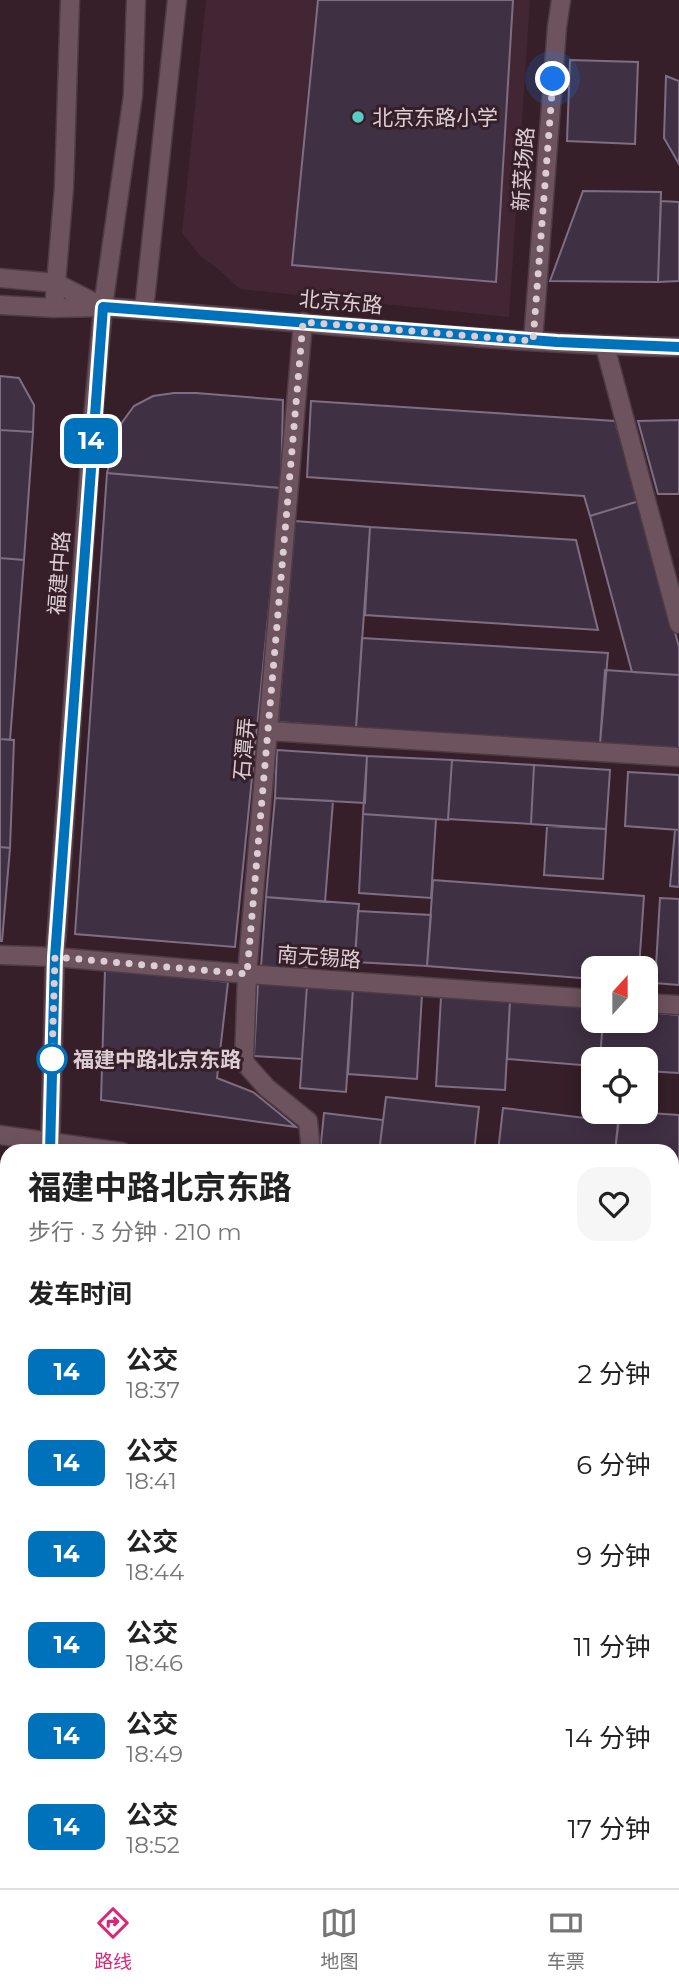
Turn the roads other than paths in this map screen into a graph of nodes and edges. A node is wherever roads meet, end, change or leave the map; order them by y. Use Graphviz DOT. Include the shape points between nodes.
graph roads {
  1 [pos="70,0"];
  2 [pos="136,0"];
  3 [pos="177,0"];
  4 [pos="561,0"];
  5 [pos="0,278"];
  6 [pos="56,282"];
  7 [pos="0,305"];
  8 [pos="103,307"];
  9 [pos="54,308"];
  10 [pos="144,310"];
  11 [pos="303,322"];
  12 [pos="533,341"];
  13 [pos="605,346"];
  14 [pos="679,347"];
  15 [pos="679,624"];
  16 [pos="268,731"];
  17 [pos="679,757"];
  18 [pos="0,955"];
  19 [pos="55,957"];
  20 [pos="247,974"];
  21 [pos="581,998"];
  22 [pos="658,1004"];
  23 [pos="679,1005"];
  24 [pos="0,1135"];
  25 [pos="35,1144"];
  26 [pos="51,1144"];
  27 [pos="310,1144"];
  1 -- 6 [label="street"];
  2 -- 8 [label="street, 福建中路" via="133,95"];
  3 -- 10 [label="street"];
  4 -- 12 [label="street, 新菜场路"];
  5 -- 6 [label="street"];
  6 -- 8 [label="street"];
  6 -- 9 [label="street"];
  7 -- 9 [label="street, 北京东路"];
  8 -- 9 [label="street, 北京东路"];
  8 -- 10 [label="street, 北京东路"];
  8 -- 19 [label="street, 福建中路"];
  10 -- 11 [label="street, 北京东路"];
  11 -- 12 [label="street, 北京东路"];
  11 -- 16 [label="street, 石潭弄"];
  12 -- 13 [label="street, 北京东路"];
  13 -- 14 [label="street, 北京东路"];
  13 -- 15 [label="street"];
  16 -- 17 [label="street"];
  16 -- 20 [label="street, 石潭弄"];
  18 -- 19 [label="street, 南无锡路"];
  19 -- 20 [label="street, 南无锡路"];
  19 -- 26 [label="street, 福建中路"];
  20 -- 21 [label="street, 南无锡路"];
  20 -- 27 [label="street, 石潭弄" via="244,1062 267,1088 308,1121"];
  22 -- 23 [label="street"];
  24 -- 25 [label="street"];
}
